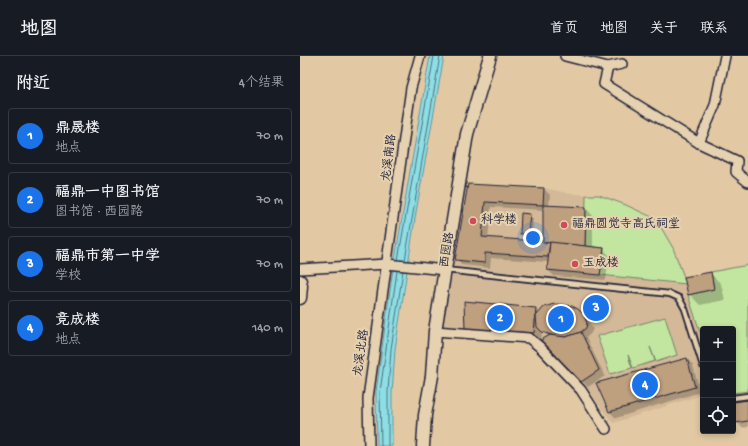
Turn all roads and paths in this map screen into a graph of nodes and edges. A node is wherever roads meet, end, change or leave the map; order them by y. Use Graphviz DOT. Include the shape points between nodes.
graph roads {
  1 [pos="420,56"];
  2 [pos="490,56"];
  3 [pos="565,56"];
  4 [pos="725,56"];
  5 [pos="622,64"];
  6 [pos="608,68"];
  7 [pos="699,143"];
  8 [pos="748,182"];
  9 [pos="389,264"];
  10 [pos="300,269"];
  11 [pos="439,270"];
  12 [pos="300,281"];
  13 [pos="300,298"];
  14 [pos="435,331"];
  15 [pos="702,362"];
  16 [pos="748,396"];
  17 [pos="736,398"];
  18 [pos="606,429"];
  19 [pos="369,446"];
  20 [pos="423,446"];
  1 -- 9 [label="street, 龙溪南路" via="411,88"];
  2 -- 11 [label="main road, 西园路" via="467,134"];
  3 -- 6 [label="street"];
  4 -- 7 [label="street" via="715,105"];
  5 -- 6 [label="street"];
  6 -- 7 [label="street" via="604,84"];
  7 -- 8 [label="street" via="737,161 736,172"];
  9 -- 10 [label="street"];
  9 -- 11 [label="street"];
  9 -- 19 [label="street, 龙溪北路" via="368,398"];
  11 -- 14 [label="main road, 西园路"];
  11 -- 15 [label="lane" via="670,294 679,298 685,309"];
  12 -- 13 [label="main road"];
  14 -- 18 [label="street" via="529,338 581,390"];
  14 -- 20 [label="main road, 西园路"];
  16 -- 17 [label="lane"];
}
